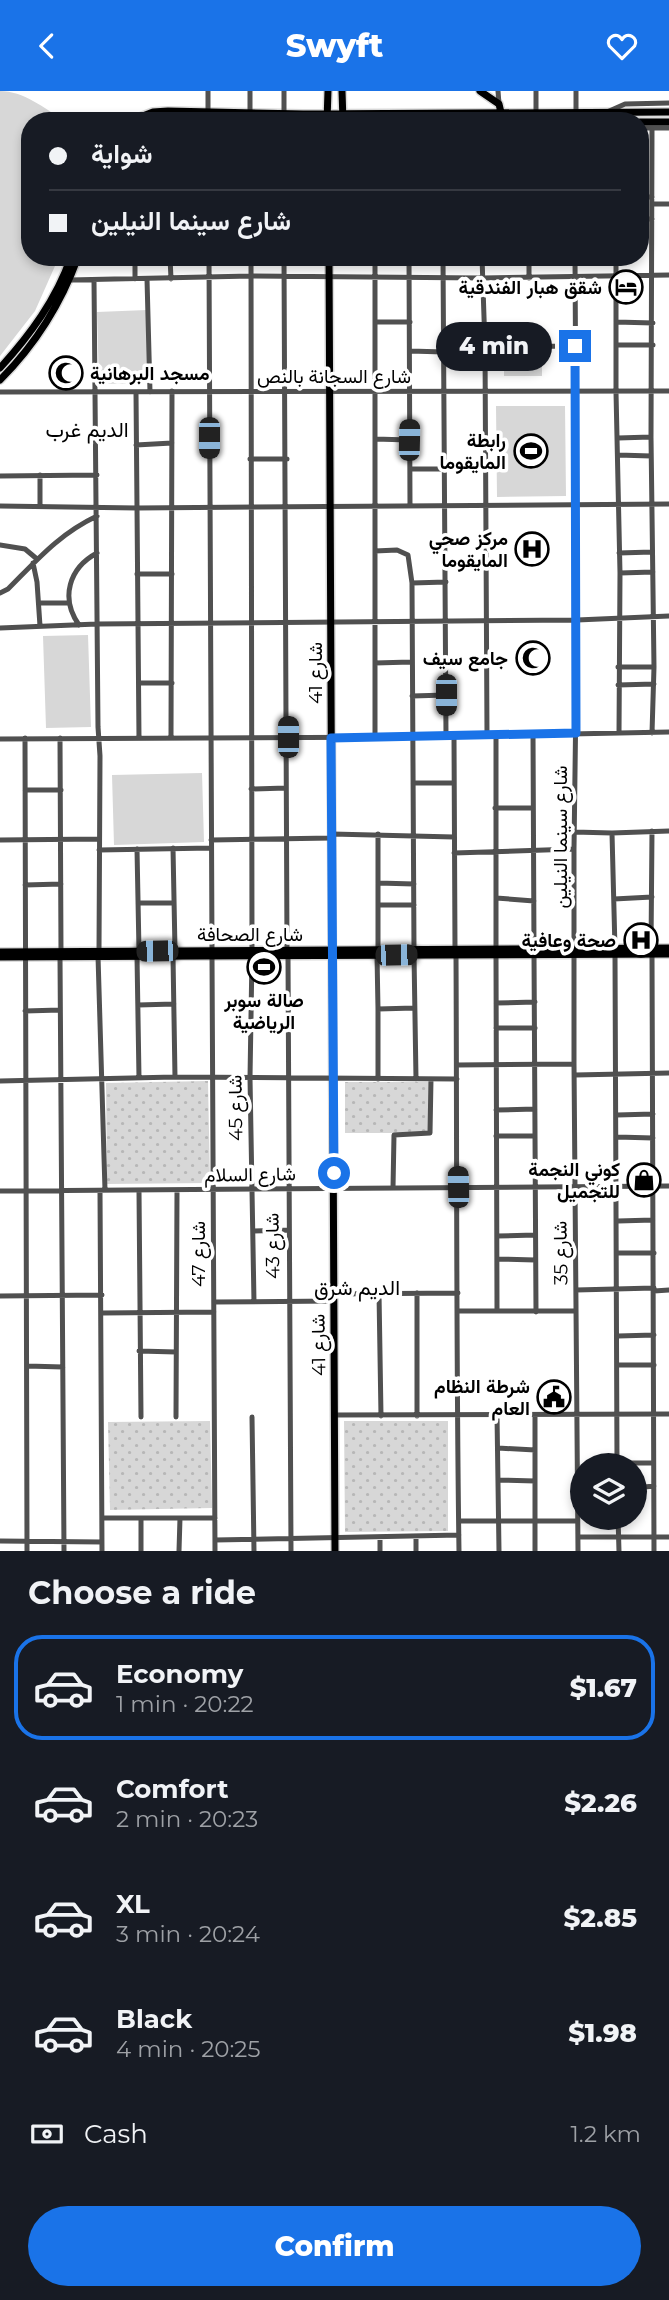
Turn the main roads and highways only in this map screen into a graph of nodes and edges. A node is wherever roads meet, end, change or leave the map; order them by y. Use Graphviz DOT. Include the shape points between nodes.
graph roads {
  1 [pos="328,91"];
  2 [pos="342,91"];
  3 [pos="480,91"];
  4 [pos="327,112"];
  5 [pos="343,112"];
  6 [pos="501,112"];
  7 [pos="606,112"];
  8 [pos="649,112"];
  9 [pos="649,112"];
  10 [pos="669,112"];
  11 [pos="649,121"];
  12 [pos="669,122"];
  13 [pos="67,266"];
  14 [pos="74,266"];
  15 [pos="329,266"];
  16 [pos="0,368"];
  17 [pos="0,380"];
  18 [pos="669,948"];
  19 [pos="652,951"];
  20 [pos="332,953"];
  21 [pos="0,954"];
  22 [pos="669,954"];
  23 [pos="335,1551"];
  1 -- 4 [label="main road"];
  2 -- 5 [label="main road"];
  3 -- 6 [label="main road" via="499,104"];
  7 -- 9 [label="main road"];
  8 -- 10 [label="main road"];
  11 -- 12 [label="main road"];
  13 -- 16 [label="main road" via="42,316"];
  14 -- 17 [label="main road" via="39,334"];
  15 -- 20 [label="main road, شارع 41"];
  18 -- 19 [label="main road, شارع الصحافة"];
  19 -- 20 [label="main road, شارع الصحافة"];
  19 -- 22 [label="main road, شارع الصحافة"];
  20 -- 21 [label="main road, شارع الصحافة"];
  20 -- 23 [label="main road, شارع 41"];
}
